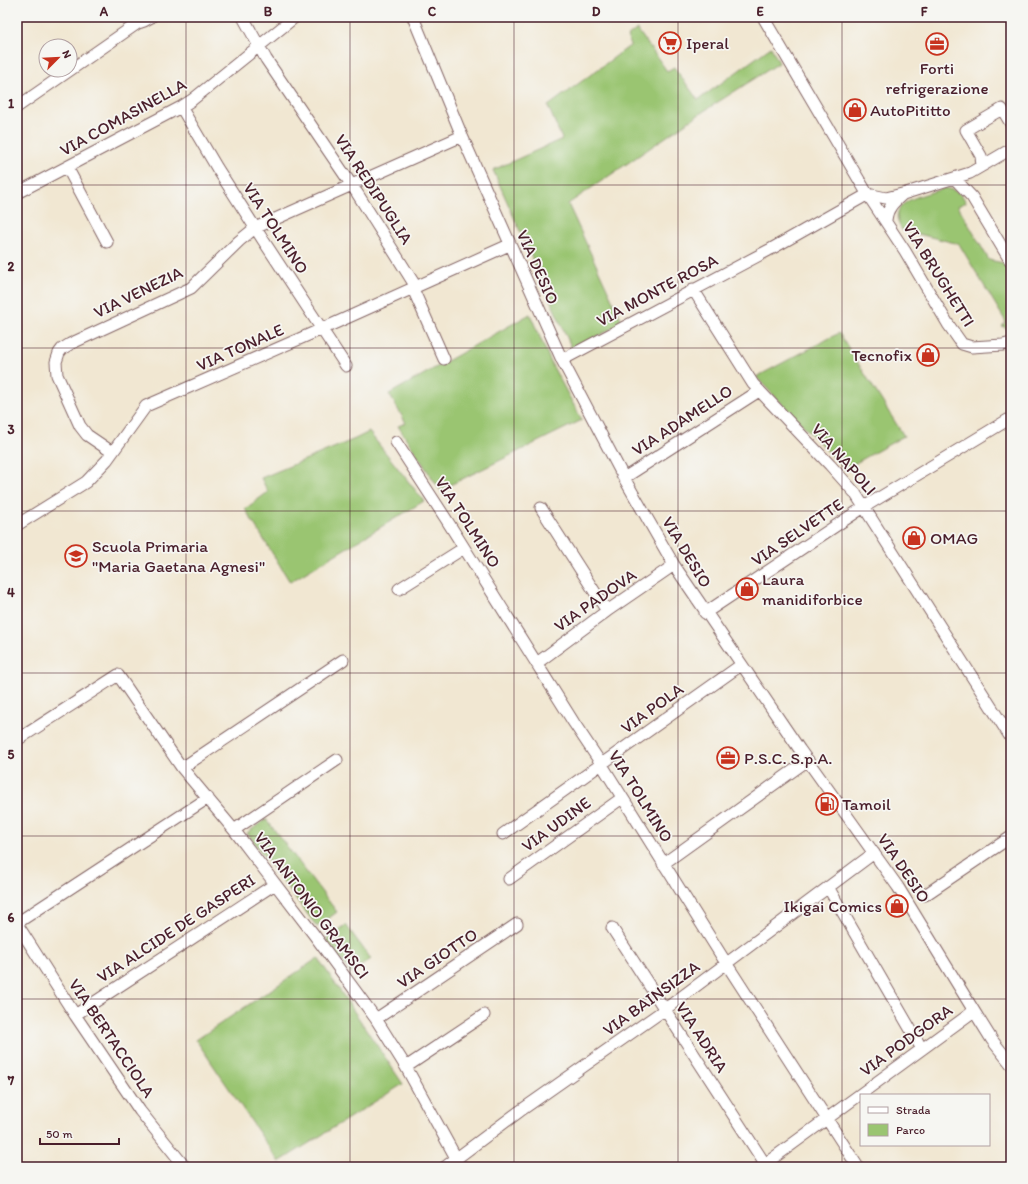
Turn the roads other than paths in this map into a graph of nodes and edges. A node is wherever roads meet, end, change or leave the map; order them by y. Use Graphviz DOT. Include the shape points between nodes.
graph roads {
  1 [pos="151,17"];
  2 [pos="243,17"];
  3 [pos="295,17"];
  4 [pos="414,17"];
  5 [pos="763,17"];
  6 [pos="259,46"];
  7 [pos="17,107"];
  8 [pos="181,107"];
  9 [pos="1011,124"];
  10 [pos="462,136"];
  11 [pos="1011,149"];
  12 [pos="982,166"];
  13 [pos="67,167"];
  14 [pos="970,173"];
  15 [pos="954,178"];
  16 [pos="352,186"];
  17 [pos="17,193"];
  18 [pos="903,194"];
  19 [pos="868,195"];
  20 [pos="972,197"];
  21 [pos="886,220"];
  22 [pos="255,228"];
  23 [pos="107,242"];
  24 [pos="509,245"];
  25 [pos="1011,262"];
  26 [pos="413,288"];
  27 [pos="693,289"];
  28 [pos="322,329"];
  29 [pos="1011,343"];
  30 [pos="444,359"];
  31 [pos="562,360"];
  32 [pos="346,366"];
  33 [pos="759,390"];
  34 [pos="1011,418"];
  35 [pos="396,442"];
  36 [pos="112,452"];
  37 [pos="624,478"];
  38 [pos="541,508"];
  39 [pos="864,508"];
  40 [pos="17,525"];
  41 [pos="464,548"];
  42 [pos="674,565"];
  43 [pos="399,589"];
  44 [pos="607,611"];
  45 [pos="705,613"];
  46 [pos="343,660"];
  47 [pos="537,662"];
  48 [pos="742,665"];
  49 [pos="1011,738"];
  50 [pos="17,740"];
  51 [pos="337,760"];
  52 [pos="808,760"];
  53 [pos="602,765"];
  54 [pos="182,768"];
  55 [pos="208,798"];
  56 [pos="622,798"];
  57 [pos="234,830"];
  58 [pos="503,834"];
  59 [pos="1011,837"];
  60 [pos="874,853"];
  61 [pos="663,864"];
  62 [pos="509,879"];
  63 [pos="275,884"];
  64 [pos="828,887"];
  65 [pos="925,895"];
  66 [pos="17,924"];
  67 [pos="516,924"];
  68 [pos="612,928"];
  69 [pos="726,963"];
  70 [pos="664,1010"];
  71 [pos="974,1011"];
  72 [pos="75,1015"];
  73 [pos="484,1015"];
  74 [pos="376,1019"];
  75 [pos="922,1049"];
  76 [pos="1010,1063"];
  77 [pos="406,1067"];
  78 [pos="861,1094"];
  79 [pos="860,1095"];
  80 [pos="826,1120"];
  81 [pos="459,1163"];
  82 [pos="763,1165"];
  83 [pos="185,1167"];
  84 [pos="445,1167"];
  85 [pos="858,1167"];
  1 -- 7 [label="street" via="138,23"];
  2 -- 6 [label="street, VIA REDIPUGLIA"];
  3 -- 6 [label="street, VIA COMASINELLA"];
  4 -- 10 [label="street, VIA DESIO"];
  5 -- 19 [label="street, VIA BRUGHETTI"];
  6 -- 8 [label="street, VIA COMASINELLA"];
  6 -- 16 [label="street, VIA REDIPUGLIA"];
  8 -- 13 [label="street, VIA COMASINELLA"];
  8 -- 22 [label="street, VIA TOLMINO"];
  9 -- 12 [label="street" via="1002,109 966,130 981,156"];
  10 -- 16 [label="street, VIA VENEZIA"];
  10 -- 24 [label="street, VIA DESIO"];
  11 -- 12 [label="street, VIA BRUGHETTI"];
  12 -- 14 [label="street, VIA BRUGHETTI"];
  13 -- 17 [label="street, VIA COMASINELLA"];
  13 -- 23 [label="street"];
  14 -- 15 [label="street, VIA BRUGHETTI"];
  14 -- 20 [label="street"];
  15 -- 18 [label="street, VIA BRUGHETTI"];
  15 -- 20 [label="street"];
  16 -- 22 [label="street, VIA VENEZIA"];
  16 -- 26 [label="street, VIA REDIPUGLIA" via="413,282"];
  18 -- 19 [label="street, VIA BRUGHETTI" via="886,198"];
  18 -- 21 [label="street, VIA BRUGHETTI" via="888,210"];
  19 -- 21 [label="street, VIA BRUGHETTI"];
  19 -- 27 [label="street, VIA MONTE ROSA"];
  20 -- 25 [label="street"];
  21 -- 29 [label="street, VIA BRUGHETTI" via="962,344 972,347"];
  22 -- 28 [label="street, VIA TOLMINO"];
  22 -- 36 [label="street, VIA VENEZIA" via="191,288 70,344 59,353 56,362 57,375 80,426 87,435"];
  24 -- 26 [label="street, VIA TONALE"];
  24 -- 31 [label="street, VIA DESIO"];
  26 -- 28 [label="street, VIA TONALE"];
  26 -- 30 [label="street, VIA REDIPUGLIA"];
  27 -- 31 [label="street, VIA MONTE ROSA"];
  27 -- 33 [label="street, VIA NAPOLI" via="742,369"];
  28 -- 32 [label="street, VIA TOLMINO"];
  28 -- 36 [label="street, VIA TONALE" via="146,406"];
  31 -- 37 [label="street, VIA DESIO"];
  33 -- 37 [label="street, VIA ADAMELLO"];
  33 -- 39 [label="street, VIA NAPOLI" via="855,493"];
  34 -- 39 [label="street, VIA SELVETTE"];
  35 -- 41 [label="street, VIA TOLMINO"];
  36 -- 40 [label="street, VIA TONALE" via="86,482"];
  37 -- 42 [label="street, VIA DESIO"];
  38 -- 44 [label="street"];
  39 -- 45 [label="street, VIA SELVETTE"];
  39 -- 49 [label="street, VIA NAPOLI"];
  41 -- 43 [label="street"];
  41 -- 47 [label="street, VIA TOLMINO"];
  42 -- 44 [label="street, VIA PADOVA"];
  42 -- 45 [label="street, VIA DESIO"];
  44 -- 47 [label="street, VIA PADOVA"];
  45 -- 48 [label="street, VIA DESIO"];
  46 -- 54 [label="street"];
  47 -- 53 [label="street, VIA TOLMINO"];
  48 -- 52 [label="street, VIA DESIO"];
  48 -- 53 [label="street, VIA POLA"];
  50 -- 54 [label="street, VIA ANTONIO GRAMSCI" via="118,675"];
  51 -- 57 [label="street"];
  52 -- 60 [label="street, VIA DESIO"];
  52 -- 61 [label="street"];
  53 -- 56 [label="street, VIA TOLMINO"];
  53 -- 58 [label="street, VIA POLA"];
  54 -- 55 [label="street, VIA ANTONIO GRAMSCI"];
  55 -- 57 [label="street, VIA ANTONIO GRAMSCI"];
  55 -- 66 [label="street"];
  56 -- 61 [label="street, VIA TOLMINO"];
  56 -- 62 [label="street, VIA UDINE"];
  57 -- 63 [label="street, VIA ANTONIO GRAMSCI"];
  59 -- 65 [label="street"];
  60 -- 64 [label="street, VIA BAINSIZZA"];
  60 -- 71 [label="street, VIA DESIO" via="910,905"];
  61 -- 69 [label="street, VIA TOLMINO"];
  63 -- 72 [label="street, VIA ALCIDE DE GASPERI"];
  63 -- 74 [label="street, VIA ANTONIO GRAMSCI"];
  64 -- 69 [label="street, VIA BAINSIZZA"];
  64 -- 75 [label="street"];
  66 -- 72 [label="street, VIA BERTACCIOLA"];
  67 -- 74 [label="street, VIA GIOTTO"];
  68 -- 70 [label="street, VIA ADRIA"];
  69 -- 70 [label="street, VIA BAINSIZZA"];
  69 -- 80 [label="street, VIA TOLMINO"];
  70 -- 81 [label="street, VIA BAINSIZZA" via="520,1112"];
  70 -- 82 [label="street, VIA ADRIA"];
  71 -- 75 [label="street, VIA PODGORA"];
  71 -- 76 [label="street, VIA DESIO"];
  72 -- 83 [label="street, VIA BERTACCIOLA" via="140,1111"];
  73 -- 77 [label="street"];
  74 -- 77 [label="street, VIA ANTONIO GRAMSCI"];
  75 -- 78 [label="street, VIA PODGORA"];
  77 -- 81 [label="street, VIA ANTONIO GRAMSCI"];
  79 -- 80 [label="street, VIA PODGORA"];
  80 -- 82 [label="street, VIA PODGORA"];
  80 -- 85 [label="street, VIA TOLMINO"];
  81 -- 84 [label="street, VIA BAINSIZZA"];
}
